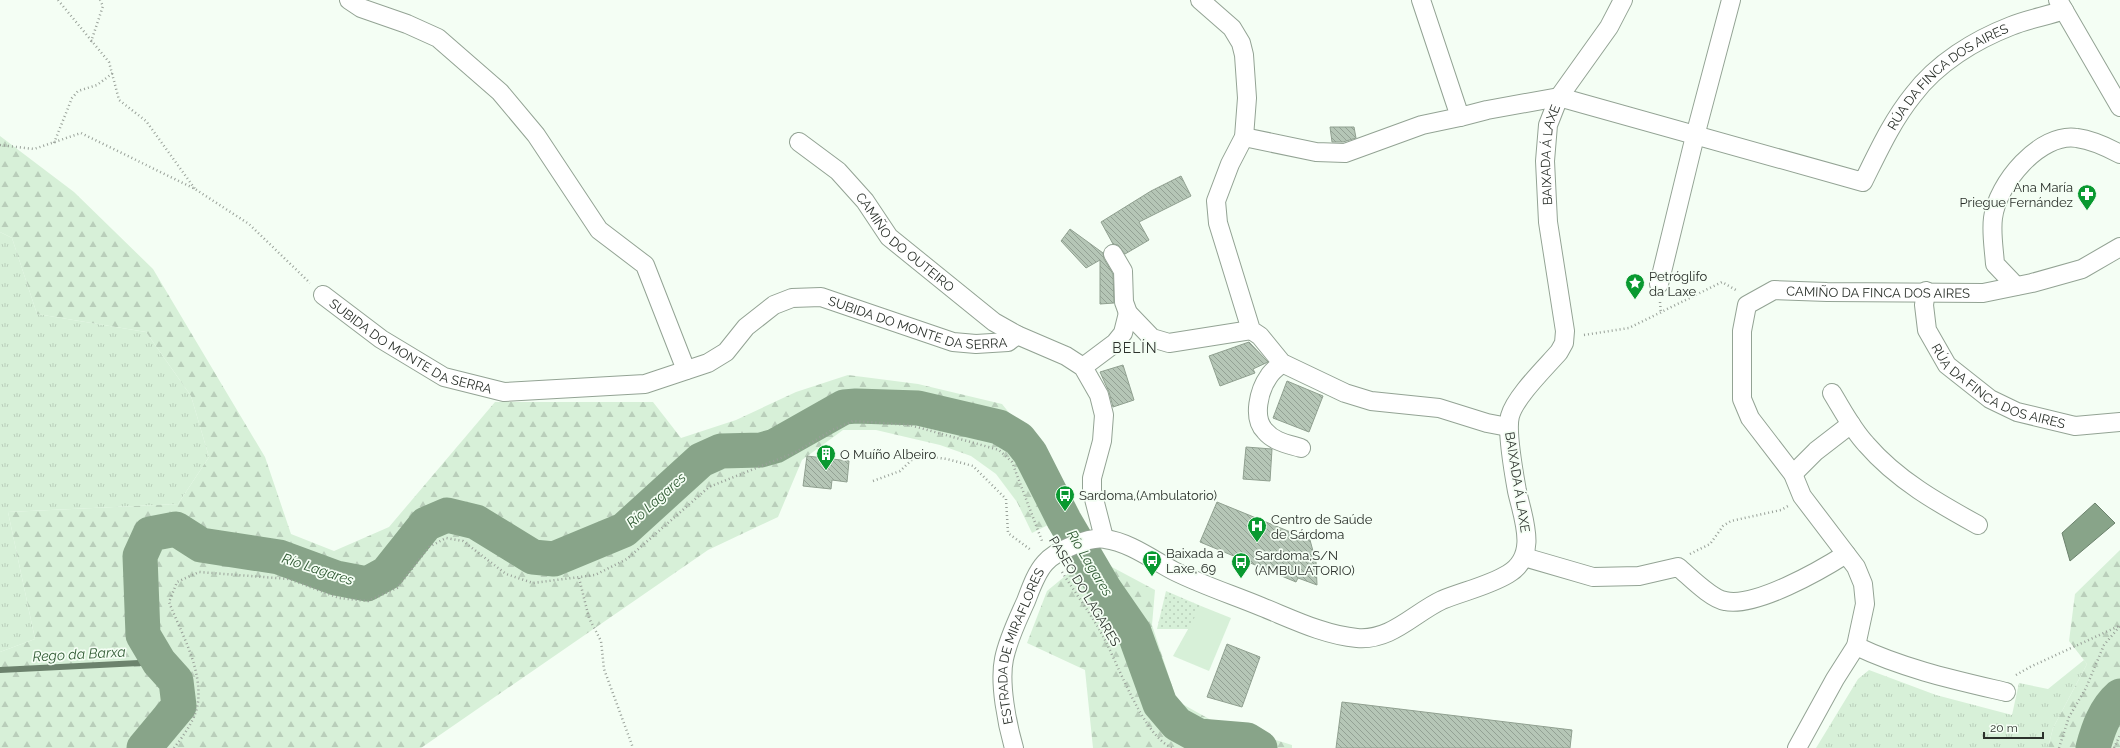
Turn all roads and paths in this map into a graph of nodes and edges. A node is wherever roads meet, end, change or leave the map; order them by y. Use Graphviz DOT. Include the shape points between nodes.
graph roads {
  1 [pos="58,0"];
  2 [pos="100,0"];
  3 [pos="349,0"];
  4 [pos="1200,0"];
  5 [pos="1421,0"];
  6 [pos="1623,0"];
  7 [pos="1731,0"];
  8 [pos="2061,5"];
  9 [pos="92,42"];
  10 [pos="112,73"];
  11 [pos="1559,98"];
  12 [pos="2119,104"];
  13 [pos="1460,117"];
  14 [pos="1695,136"];
  15 [pos="1244,137"];
  16 [pos="799,142"];
  17 [pos="54,143"];
  18 [pos="0,145"];
  19 [pos="2120,154"];
  20 [pos="195,189"];
  21 [pos="2120,247"];
  22 [pos="1113,254"];
  23 [pos="1659,284"];
  24 [pos="2016,286"];
  25 [pos="1736,290"];
  26 [pos="1926,291"];
  27 [pos="323,295"];
  28 [pos="1128,313"];
  29 [pos="1251,330"];
  30 [pos="1565,331"];
  31 [pos="1017,335"];
  32 [pos="1282,363"];
  33 [pos="1083,367"];
  34 [pos="686,370"];
  35 [pos="1832,393"];
  36 [pos="2120,422"];
  37 [pos="1850,424"];
  38 [pos="1508,427"];
  39 [pos="1301,448"];
  40 [pos="1793,474"];
  41 [pos="873,481"];
  42 [pos="1802,496"];
  43 [pos="1978,525"];
  44 [pos="1099,539"];
  45 [pos="1846,554"];
  46 [pos="1051,557"];
  47 [pos="1524,557"];
  48 [pos="1678,567"];
  49 [pos="578,578"];
  50 [pos="2120,626"];
  51 [pos="1856,646"];
  52 [pos="2006,692"];
  53 [pos="2120,736"];
  54 [pos="174,748"];
  55 [pos="633,748"];
  56 [pos="1014,748"];
  57 [pos="1172,748"];
  58 [pos="1797,748"];
  59 [pos="2059,748"];
  60 [pos="2114,748"];
  1 -- 9 [label="path"];
  2 -- 9 [label="path" via="103,6"];
  3 -- 34 [label="street" via="361,8 438,38 500,92 536,135 599,230 645,265"];
  4 -- 15 [label="street" via="1232,28 1241,43 1247,98"];
  5 -- 13 [label="street"];
  6 -- 11 [label="street, BAIXADA Á LAXE" via="1609,27"];
  7 -- 14 [label="street"];
  8 -- 12 [label="street, RÚA DA FINCA DOS AIRES"];
  8 -- 14 [label="street, RÚA DA FINCA DOS AIRES" via="1989,36 1946,62 1914,94 1889,131 1863,182"];
  9 -- 10 [label="path" via="109,62"];
  10 -- 17 [label="path" via="97,85 78,91 72,98"];
  10 -- 20 [label="path" via="119,100 146,121"];
  11 -- 13 [label="street"];
  11 -- 14 [label="street"];
  11 -- 30 [label="street, BAIXADA Á LAXE" via="1548,125 1545,161 1548,222"];
  13 -- 15 [label="street" via="1422,125 1346,153 1316,152"];
  14 -- 23 [label="street"];
  15 -- 29 [label="street" via="1230,164 1216,201 1218,223"];
  16 -- 31 [label="street, CAMIÑO DO OUTEIRO" via="838,171 865,200 889,237 994,322"];
  17 -- 18 [label="path, SUBIDA DO MONTE DA SERRA" via="34,150"];
  17 -- 20 [label="path, SUBIDA DO MONTE DA SERRA" via="81,133"];
  19 -- 24 [label="street" via="2105,146 2076,137 2050,141 2025,160 2002,189 1993,218 1995,264"];
  20 -- 27 [label="path, SUBIDA DO MONTE DA SERRA" via="249,224"];
  21 -- 24 [label="street, CAMIÑO DA FINCA DOS AIRES" via="2082,269"];
  22 -- 28 [label="street" via="1122,271 1124,302"];
  24 -- 26 [label="street, CAMIÑO DA FINCA DOS AIRES" via="1983,293"];
  25 -- 30 [label="path" via="1722,282 1629,328 1586,335"];
  26 -- 36 [label="street, RÚA DA FINCA DOS AIRES" via="1924,305 1927,330 1947,365 1990,399 2017,412 2075,426"];
  26 -- 40 [label="street, CAMIÑO DA FINCA DOS AIRES" via="1774,290 1747,305 1742,331 1742,399 1750,418"];
  27 -- 34 [label="street, SUBIDA DO MONTE DA SERRA" via="381,339 444,378 504,392 646,384"];
  28 -- 29 [label="street" via="1152,338 1169,343"];
  28 -- 33 [label="street" via="1123,333 1115,343"];
  29 -- 32 [label="street" via="1260,336"];
  30 -- 38 [label="street, BAIXADA Á LAXE" via="1564,343 1559,352 1518,400 1510,414"];
  31 -- 33 [label="street, SUBIDA DO MONTE DA SERRA" via="1066,356"];
  31 -- 34 [label="street, SUBIDA DO MONTE DA SERRA" via="1008,342 953,342 821,297 792,298 774,305 746,327 726,352 708,363"];
  32 -- 38 [label="street" via="1346,393 1372,401 1439,408"];
  32 -- 39 [label="street" via="1269,375 1260,394 1258,422 1265,432 1278,441"];
  33 -- 44 [label="street, SUBIDA DO MONTE DA SERRA" via="1099,395 1104,415 1102,441 1092,478"];
  35 -- 37 [label="street"];
  37 -- 40 [label="street" via="1816,451"];
  37 -- 43 [label="street" via="1866,445 1898,475 1938,503"];
  38 -- 47 [label="street, BAIXADA Á LAXE" via="1517,490 1526,529 1527,544"];
  40 -- 42 [label="street, CAMIÑO DA FINCA DOS AIRES"];
  41 -- 46 [label="path" via="900,471 917,455 973,466 1006,499 1008,533"];
  42 -- 45 [label="street, CAMIÑO DA FINCA DOS AIRES"];
  42 -- 48 [label="path" via="1782,510 1731,521 1723,526 1710,544 1686,556"];
  44 -- 46 [label="street" via="1080,542"];
  44 -- 47 [label="street" via="1118,542 1176,572 1313,627 1358,638 1378,637 1391,632 1438,602 1510,573"];
  45 -- 48 [label="street" via="1769,594 1743,601 1725,601 1713,595"];
  45 -- 51 [label="street, CAMIÑO DA FINCA DOS AIRES" via="1856,567 1863,584 1865,604"];
  46 -- 49 [label="path, PASEO DO LAGARES" via="1012,462 999,450 910,425 853,421 832,430 796,452 709,487 627,559 595,575"];
  46 -- 56 [label="street, ESTRADA DE MIRAFLORES" via="1040,570 1020,613 1004,659 1006,708"];
  46 -- 57 [label="path, PASEO DO LAGARES" via="1100,630 1147,724 1164,744"];
  47 -- 48 [label="street" via="1593,577 1639,576"];
  49 -- 54 [label="path, PASEO DO LAGARES" via="533,583 506,574 463,541 446,538 429,547 397,588 368,601 339,598 289,579 199,572 177,582 169,602 196,667 198,702 187,732"];
  49 -- 55 [label="path" via="589,618 601,641 604,669"];
  50 -- 52 [label="path" via="2030,667 2015,676"];
  50 -- 59 [label="path" via="2104,645 2086,688 2069,717"];
  51 -- 52 [label="street" via="1881,658 1954,680"];
  51 -- 58 [label="street, CAMIÑO DA FINCA DOS AIRES"];
  53 -- 60 [label="path"];
}
